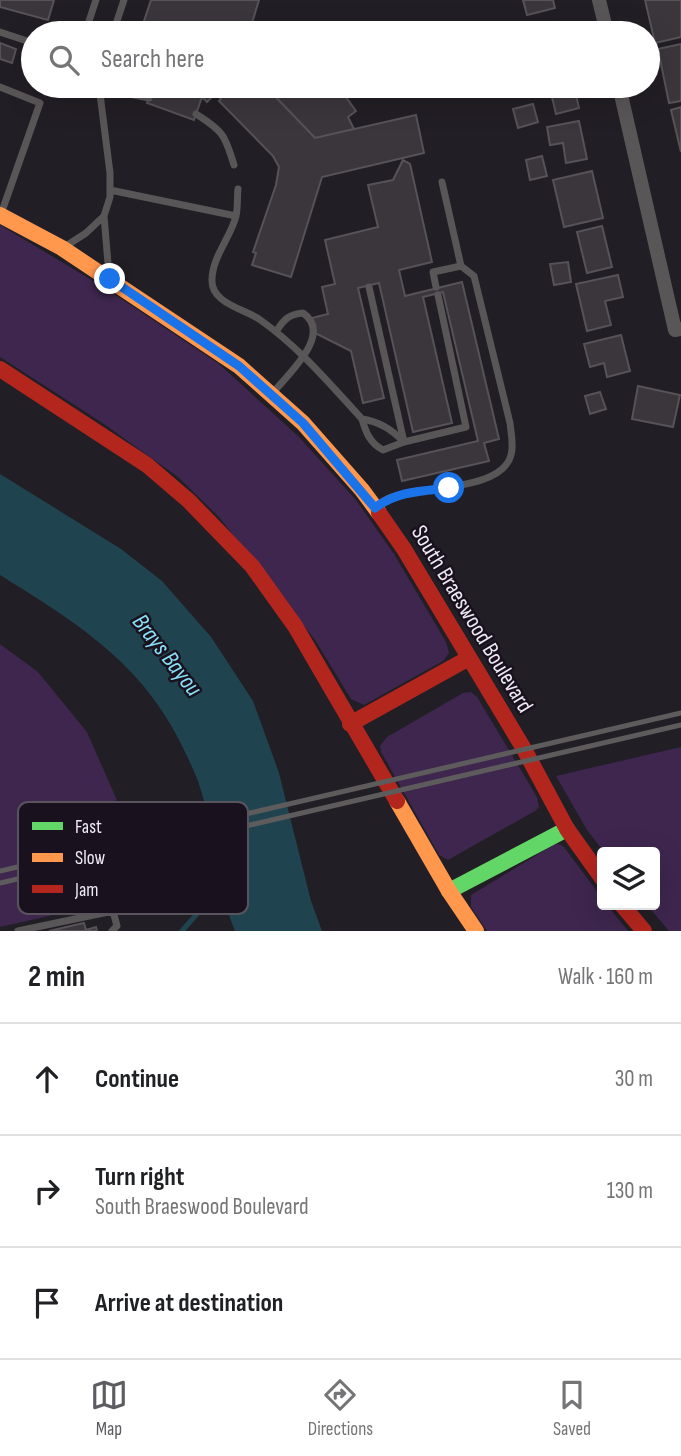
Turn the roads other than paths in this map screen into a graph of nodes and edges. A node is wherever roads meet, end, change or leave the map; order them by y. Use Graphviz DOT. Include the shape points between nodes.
graph roads {
  1 [pos="96,0"];
  2 [pos="124,0"];
  3 [pos="599,0"];
  4 [pos="89,21"];
  5 [pos="117,21"];
  6 [pos="604,21"];
  7 [pos="0,32"];
  8 [pos="21,39"];
  9 [pos="0,87"];
  10 [pos="21,95"];
  11 [pos="28,98"];
  12 [pos="100,98"];
  13 [pos="622,98"];
  14 [pos="196,114"];
  15 [pos="234,165"];
  16 [pos="442,183"];
  17 [pos="237,189"];
  18 [pos="110,190"];
  19 [pos="0,216"];
  20 [pos="104,216"];
  21 [pos="236,216"];
  22 [pos="62,248"];
  23 [pos="461,265"];
  24 [pos="110,279"];
  25 [pos="369,287"];
  26 [pos="678,329"];
  27 [pos="276,332"];
  28 [pos="304,356"];
  29 [pos="0,369"];
  30 [pos="271,394"];
  31 [pos="362,419"];
  32 [pos="404,442"];
  33 [pos="375,508"];
  34 [pos="469,658"];
  35 [pos="350,724"];
  36 [pos="567,829"];
  37 [pos="597,871"];
  38 [pos="449,891"];
  39 [pos="626,910"];
  40 [pos="99,914"];
  41 [pos="114,914"];
  42 [pos="18,931"];
  43 [pos="112,931"];
  44 [pos="476,931"];
  45 [pos="644,931"];
  1 -- 4 [label="lane"];
  2 -- 5 [label="lane"];
  3 -- 6 [label="street"];
  7 -- 8 [label="lane"];
  9 -- 10 [label="lane"];
  11 -- 19 [label="lane" via="40,103"];
  12 -- 18 [label="lane"];
  13 -- 26 [label="street"];
  14 -- 15 [label="lane" via="226,137"];
  16 -- 23 [label="lane"];
  17 -- 21 [label="lane"];
  18 -- 20 [label="lane"];
  18 -- 21 [label="lane"];
  19 -- 22 [label="main road, South Braeswood Boulevard"];
  20 -- 22 [label="lane"];
  20 -- 24 [label="lane"];
  21 -- 27 [label="lane" via="211,282 224,301"];
  22 -- 24 [label="main road, South Braeswood Boulevard"];
  23 -- 32 [label="lane" via="433,272 466,427"];
  23 -- 33 [label="lane" via="474,276 510,423 511,458 495,474 387,499"];
  24 -- 30 [label="main road, South Braeswood Boulevard" via="239,366"];
  25 -- 32 [label="lane"];
  27 -- 28 [label="lane"];
  27 -- 28 [label="lane" via="292,314 310,317 313,336"];
  28 -- 30 [label="lane"];
  28 -- 31 [label="lane"];
  29 -- 35 [label="main road" via="147,465 221,532 295,626"];
  30 -- 33 [label="main road, South Braeswood Boulevard" via="303,423"];
  31 -- 32 [label="lane" via="376,421"];
  31 -- 32 [label="lane" via="374,445 383,450"];
  33 -- 34 [label="main road, South Braeswood Boulevard"];
  34 -- 35 [label="main road"];
  34 -- 36 [label="main road, South Braeswood Boulevard"];
  35 -- 38 [label="main road"];
  36 -- 37 [label="main road, South Braeswood Boulevard"];
  36 -- 38 [label="main road"];
  38 -- 44 [label="main road"];
  39 -- 45 [label="main road"];
  40 -- 42 [label="lane"];
  41 -- 43 [label="lane" via="117,926"];
}
